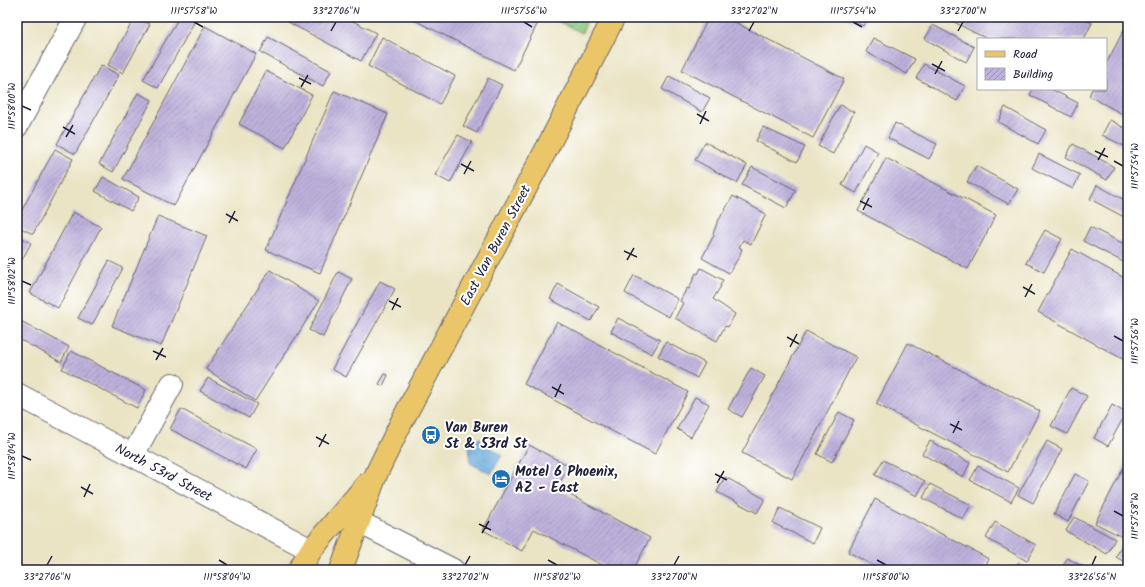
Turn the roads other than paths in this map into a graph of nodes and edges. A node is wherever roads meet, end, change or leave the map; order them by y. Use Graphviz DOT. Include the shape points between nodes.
graph roads {
  1 [pos="76,17"];
  2 [pos="614,17"];
  3 [pos="17,126"];
  4 [pos="172,384"];
  5 [pos="17,394"];
  6 [pos="133,455"];
  7 [pos="377,472"];
  8 [pos="359,522"];
  9 [pos="311,550"];
  10 [pos="299,570"];
  11 [pos="341,570"];
  12 [pos="453,570"];
  1 -- 3 [label="street"];
  2 -- 7 [label="main road, East Van Buren Street" via="547,148 423,377"];
  4 -- 6 [label="street"];
  5 -- 6 [label="street, North 53rd Street"];
  6 -- 9 [label="street, North 53rd Street"];
  7 -- 8 [label="main road, East Van Buren Street"];
  7 -- 9 [label="main road, East Van Buren Street"];
  8 -- 11 [label="main road, East Van Buren Street"];
  8 -- 12 [label="street"];
  9 -- 10 [label="main road, East Van Buren Street"];
}
